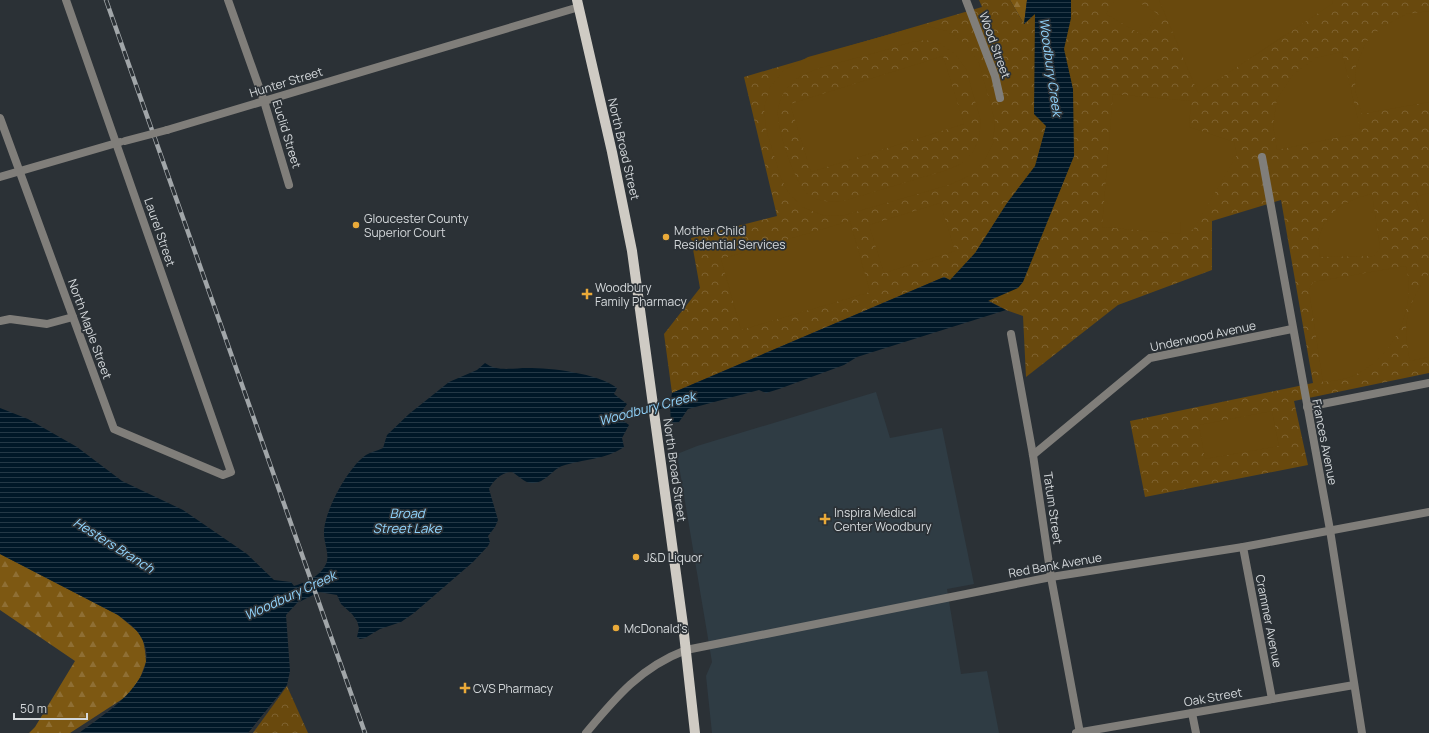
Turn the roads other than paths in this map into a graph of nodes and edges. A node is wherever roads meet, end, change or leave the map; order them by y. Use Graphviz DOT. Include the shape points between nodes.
graph roads {
  1 [pos="66,0"];
  2 [pos="228,0"];
  3 [pos="966,0"];
  4 [pos="578,4"];
  5 [pos="1000,98"];
  6 [pos="264,101"];
  7 [pos="0,118"];
  8 [pos="116,142"];
  9 [pos="1262,157"];
  10 [pos="20,172"];
  11 [pos="0,177"];
  12 [pos="289,184"];
  13 [pos="73,317"];
  14 [pos="0,321"];
  15 [pos="1292,329"];
  16 [pos="1011,334"];
  17 [pos="1429,383"];
  18 [pos="1307,407"];
  19 [pos="1033,455"];
  20 [pos="231,472"];
  21 [pos="1429,512"];
  22 [pos="1330,530"];
  23 [pos="1243,546"];
  24 [pos="1051,577"];
  25 [pos="686,650"];
  26 [pos="1354,685"];
  27 [pos="1272,699"];
  28 [pos="1192,713"];
  29 [pos="586,733"];
  30 [pos="695,733"];
  31 [pos="1078,733"];
  32 [pos="1196,733"];
  33 [pos="1362,733"];
  1 -- 8 [label="street, Laurel Street"];
  2 -- 6 [label="street, Euclid Street"];
  3 -- 5 [label="street, Wood Street" via="995,76"];
  4 -- 6 [label="street, Hunter Street"];
  4 -- 25 [label="main road, North Broad Street" via="628,224"];
  6 -- 8 [label="street, Hunter Street, bridge" via="167,130"];
  6 -- 12 [label="street, Euclid Street"];
  7 -- 10 [label="street, North Maple Street"];
  8 -- 10 [label="street, Hunter Street"];
  8 -- 20 [label="street, Laurel Street"];
  9 -- 15 [label="street, Frances Avenue"];
  10 -- 11 [label="street, Hunter Street"];
  10 -- 13 [label="street, North Maple Street"];
  13 -- 14 [label="street" via="47,324 10,319"];
  13 -- 20 [label="street, North Maple Street" via="114,429 223,475"];
  15 -- 18 [label="street, Frances Avenue"];
  15 -- 19 [label="street, Underwood Avenue" via="1150,358"];
  16 -- 19 [label="street, Tatum Street"];
  17 -- 18 [label="street"];
  18 -- 22 [label="street, Frances Avenue"];
  19 -- 24 [label="street, Tatum Street"];
  21 -- 22 [label="street, Red Bank Avenue"];
  22 -- 23 [label="street, Red Bank Avenue"];
  22 -- 26 [label="street, Frances Avenue"];
  23 -- 24 [label="street, Red Bank Avenue"];
  23 -- 27 [label="street, Crammer Avenue"];
  24 -- 25 [label="street, Red Bank Avenue"];
  24 -- 31 [label="street, Tatum Street"];
  25 -- 29 [label="street, Red Bank Avenue" via="665,659 633,681"];
  25 -- 30 [label="main road, North Broad Street"];
  26 -- 27 [label="street, Oak Street"];
  26 -- 33 [label="street, Frances Avenue"];
  27 -- 28 [label="street, Oak Street"];
  28 -- 31 [label="street, Oak Street"];
  28 -- 32 [label="street"];
}
